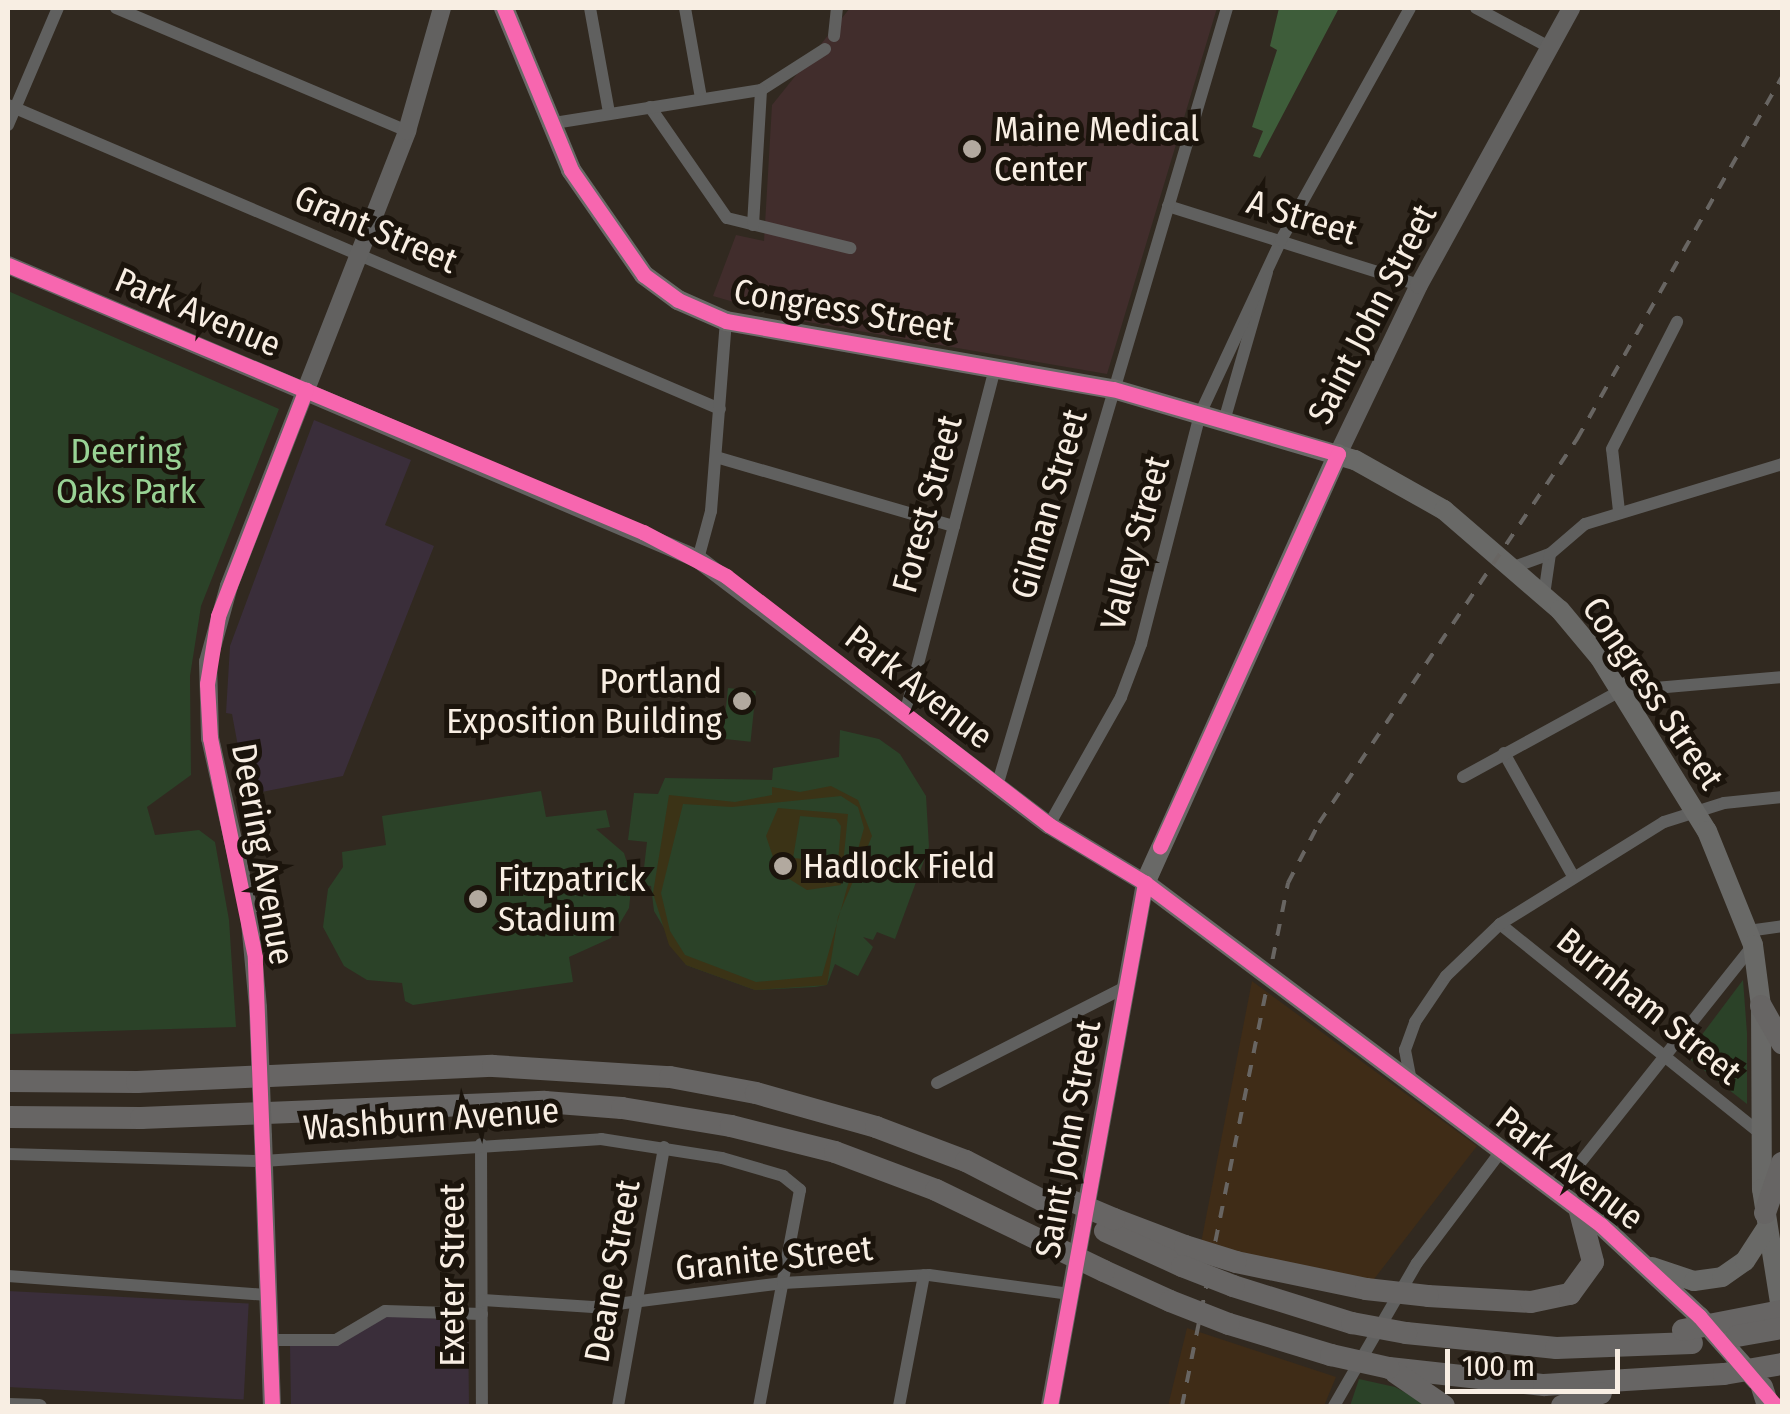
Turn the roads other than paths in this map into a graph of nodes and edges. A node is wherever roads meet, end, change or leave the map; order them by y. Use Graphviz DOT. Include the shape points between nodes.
graph roads {
  1 [pos="58,8"];
  2 [pos="116,8"];
  3 [pos="442,8"];
  4 [pos="504,8"];
  5 [pos="590,8"];
  6 [pos="685,8"];
  7 [pos="836,8"];
  8 [pos="1227,8"];
  9 [pos="1410,8"];
  10 [pos="1476,8"];
  11 [pos="1571,8"];
  12 [pos="834,36"];
  13 [pos="1549,47"];
  14 [pos="825,49"];
  15 [pos="762,90"];
  16 [pos="701,98"];
  17 [pos="11,106"];
  18 [pos="650,107"];
  19 [pos="610,112"];
  20 [pos="548,124"];
  21 [pos="8,125"];
  22 [pos="407,131"];
  23 [pos="1168,206"];
  24 [pos="753,225"];
  25 [pos="1281,240"];
  26 [pos="850,248"];
  27 [pos="360,254"];
  28 [pos="8,265"];
  29 [pos="1267,270"];
  30 [pos="1419,284"];
  31 [pos="726,321"];
  32 [pos="1677,322"];
  33 [pos="994,368"];
  34 [pos="1113,389"];
  35 [pos="306,390"];
  36 [pos="720,409"];
  37 [pos="1200,414"];
  38 [pos="1224,422"];
  39 [pos="1338,454"];
  40 [pos="716,457"];
  41 [pos="1782,464"];
  42 [pos="1619,511"];
  43 [pos="954,526"];
  44 [pos="1550,554"];
  45 [pos="698,559"];
  46 [pos="1514,567"];
  47 [pos="1544,595"];
  48 [pos="1782,676"];
  49 [pos="1620,691"];
  50 [pos="905,714"];
  51 [pos="1504,753"];
  52 [pos="1463,777"];
  53 [pos="997,786"];
  54 [pos="1782,797"];
  55 [pos="1692,810"];
  56 [pos="1049,825"];
  57 [pos="1573,876"];
  58 [pos="1146,883"];
  59 [pos="1500,924"];
  60 [pos="1782,926"];
  61 [pos="1750,938"];
  62 [pos="1127,986"];
  63 [pos="1760,1006"];
  64 [pos="1782,1043"];
  65 [pos="1664,1057"];
  66 [pos="8,1081"];
  67 [pos="1411,1082"];
  68 [pos="937,1083"];
  69 [pos="8,1116"];
  70 [pos="1760,1134"];
  71 [pos="481,1144"];
  72 [pos="664,1147"];
  73 [pos="1500,1151"];
  74 [pos="8,1154"];
  75 [pos="264,1161"];
  76 [pos="1782,1163"];
  77 [pos="1556,1193"];
  78 [pos="1579,1208"];
  79 [pos="1765,1222"];
  80 [pos="1641,1262"];
  81 [pos="1235,1274"];
  82 [pos="8,1276"];
  83 [pos="924,1276"];
  84 [pos="784,1283"];
  85 [pos="1070,1294"];
  86 [pos="268,1295"];
  87 [pos="637,1303"];
  88 [pos="482,1307"];
  89 [pos="1782,1313"];
  90 [pos="1782,1328"];
  91 [pos="1691,1329"];
  92 [pos="270,1340"];
  93 [pos="1782,1364"];
  94 [pos="1390,1368"];
  95 [pos="1632,1383"];
  96 [pos="1765,1397"];
  97 [pos="8,1405"];
  98 [pos="40,1406"];
  99 [pos="272,1406"];
  100 [pos="482,1406"];
  101 [pos="618,1406"];
  102 [pos="759,1406"];
  103 [pos="899,1406"];
  104 [pos="1050,1406"];
  105 [pos="1334,1406"];
  106 [pos="1444,1406"];
  107 [pos="1562,1406"];
  108 [pos="1776,1406"];
  1 -- 17 [label="street"];
  2 -- 22 [label="street"];
  3 -- 22 [label="main road, Deering Avenue"];
  4 -- 20 [label="main road, Congress Street"];
  5 -- 19 [label="street"];
  6 -- 16 [label="street"];
  7 -- 12 [label="street"];
  8 -- 23 [label="street, Gilman Street"];
  9 -- 25 [label="street, Valley Street"];
  10 -- 13 [label="street"];
  11 -- 13 [label="main road, Saint John Street"];
  13 -- 30 [label="main road, Saint John Street"];
  14 -- 15 [label="street"];
  15 -- 16 [label="street"];
  15 -- 24 [label="street"];
  16 -- 18 [label="street"];
  17 -- 21 [label="street"];
  17 -- 27 [label="street, Grant Street"];
  18 -- 19 [label="street"];
  18 -- 24 [label="street" via="714,203 739,226"];
  19 -- 20 [label="street"];
  20 -- 31 [label="main road, Congress Street" via="571,170 644,275 678,300"];
  22 -- 27 [label="main road, Deering Avenue"];
  23 -- 25 [label="street, A Street"];
  23 -- 34 [label="street, Gilman Street"];
  24 -- 26 [label="street"];
  25 -- 29 [label="street, Valley Street"];
  25 -- 30 [label="street, A Street"];
  27 -- 35 [label="main road, Deering Avenue"];
  27 -- 36 [label="street, Grant Street"];
  28 -- 35 [label="main road, Park Avenue"];
  29 -- 37 [label="street, Valley Street"];
  29 -- 38 [label="street, Valley Street" via="1268,287"];
  30 -- 39 [label="main road, Saint John Street"];
  31 -- 33 [label="main road, Congress Street"];
  31 -- 36 [label="street"];
  32 -- 42 [label="street" via="1612,449"];
  33 -- 34 [label="main road, Congress Street"];
  33 -- 43 [label="street, Forest Street"];
  34 -- 37 [label="main road, Congress Street"];
  34 -- 53 [label="street, Gilman Street"];
  35 -- 45 [label="main road, Park Avenue"];
  35 -- 75 [label="main road, Deering Avenue, bridge" via="218,616 208,662 210,738 248,911"];
  36 -- 40 [label="street"];
  37 -- 38 [label="main road, Congress Street"];
  37 -- 56 [label="street, Valley Street" via="1141,644 1120,697"];
  38 -- 39 [label="main road, Congress Street"];
  39 -- 46 [label="main road, Congress Street" via="1427,498"];
  39 -- 58 [label="main road, Saint John Street"];
  40 -- 43 [label="street"];
  40 -- 45 [label="street"];
  41 -- 42 [label="street"];
  42 -- 44 [label="street" via="1586,524"];
  43 -- 50 [label="street, Forest Street"];
  44 -- 46 [label="street"];
  44 -- 47 [label="street"];
  45 -- 50 [label="main road, Park Avenue"];
  46 -- 47 [label="main road, Congress Street"];
  47 -- 49 [label="main road, Congress Street" via="1583,635"];
  48 -- 49 [label="street"];
  49 -- 51 [label="street"];
  49 -- 55 [label="main road, Congress Street"];
  50 -- 53 [label="main road, Park Avenue"];
  51 -- 52 [label="street"];
  51 -- 57 [label="street"];
  53 -- 56 [label="main road, Park Avenue"];
  54 -- 55 [label="street"];
  55 -- 57 [label="street"];
  55 -- 61 [label="main road, Congress Street" via="1708,831"];
  56 -- 58 [label="main road, Park Avenue"];
  57 -- 59 [label="street"];
  58 -- 62 [label="main road, Saint John Street"];
  58 -- 67 [label="main road, Park Avenue"];
  59 -- 65 [label="street, Burnham Street"];
  59 -- 67 [label="street" via="1446,976 1414,1022 1405,1050"];
  60 -- 61 [label="street"];
  61 -- 63 [label="main road, Congress Street"];
  61 -- 65 [label="street"];
  62 -- 68 [label="street"];
  62 -- 85 [label="main road, Saint John Street"];
  63 -- 64 [label="highway"];
  63 -- 70 [label="main road, Congress Street"];
  65 -- 70 [label="street, Burnham Street"];
  65 -- 77 [label="street"];
  66 -- 81 [label="highway, bridge" via="494,1066 605,1070 756,1092 966,1161"];
  67 -- 73 [label="main road, Park Avenue"];
  69 -- 94 [label="highway, bridge" via="141,1118 544,1102 731,1126 835,1152 936,1190 1230,1324"];
  70 -- 79 [label="main road, Congress Street"];
  71 -- 72 [label="street, Washburn Avenue" via="552,1138"];
  71 -- 75 [label="street, Washburn Avenue"];
  71 -- 88 [label="street, Exeter Street"];
  72 -- 84 [label="street, Washburn Avenue" via="794,1181 800,1190"];
  72 -- 87 [label="street, Deane Street"];
  73 -- 77 [label="main road, Park Avenue"];
  73 -- 105 [label="street" via="1418,1262"];
  74 -- 75 [label="street, Washburn Avenue"];
  75 -- 86 [label="main road, Deering Avenue"];
  76 -- 79 [label="highway"];
  77 -- 78 [label="main road, Park Avenue"];
  78 -- 80 [label="main road, Park Avenue"];
  78 -- 81 [label="highway, bridge" via="1594,1262 1570,1294 1531,1302"];
  79 -- 80 [label="main road" via="1734,1272 1708,1281 1670,1276"];
  79 -- 89 [label="main road, Congress Street"];
  80 -- 91 [label="main road, Park Avenue"];
  81 -- 91 [label="highway, bridge" via="1352,1324 1406,1333 1556,1348"];
  82 -- 86 [label="street"];
  83 -- 84 [label="street, Granite Street"];
  83 -- 85 [label="street, Granite Street"];
  83 -- 103 [label="street"];
  84 -- 87 [label="street, Granite Street"];
  84 -- 102 [label="street"];
  85 -- 104 [label="main road, Saint John Street"];
  86 -- 92 [label="main road, Deering Avenue"];
  87 -- 88 [label="street, Granite Street"];
  87 -- 101 [label="street, Deane Street"];
  88 -- 92 [label="street, Granite Street" via="385,1310 336,1340"];
  88 -- 100 [label="street, Exeter Street"];
  89 -- 91 [label="highway, bridge"];
  90 -- 91 [label="highway, bridge"];
  91 -- 96 [label="main road"];
  92 -- 99 [label="main road, Deering Avenue"];
  93 -- 95 [label="highway, bridge"];
  94 -- 95 [label="highway" via="1544,1385"];
  94 -- 106 [label="highway"];
  95 -- 107 [label="highway"];
  96 -- 108 [label="main road"];
  97 -- 98 [label="street"];
}
